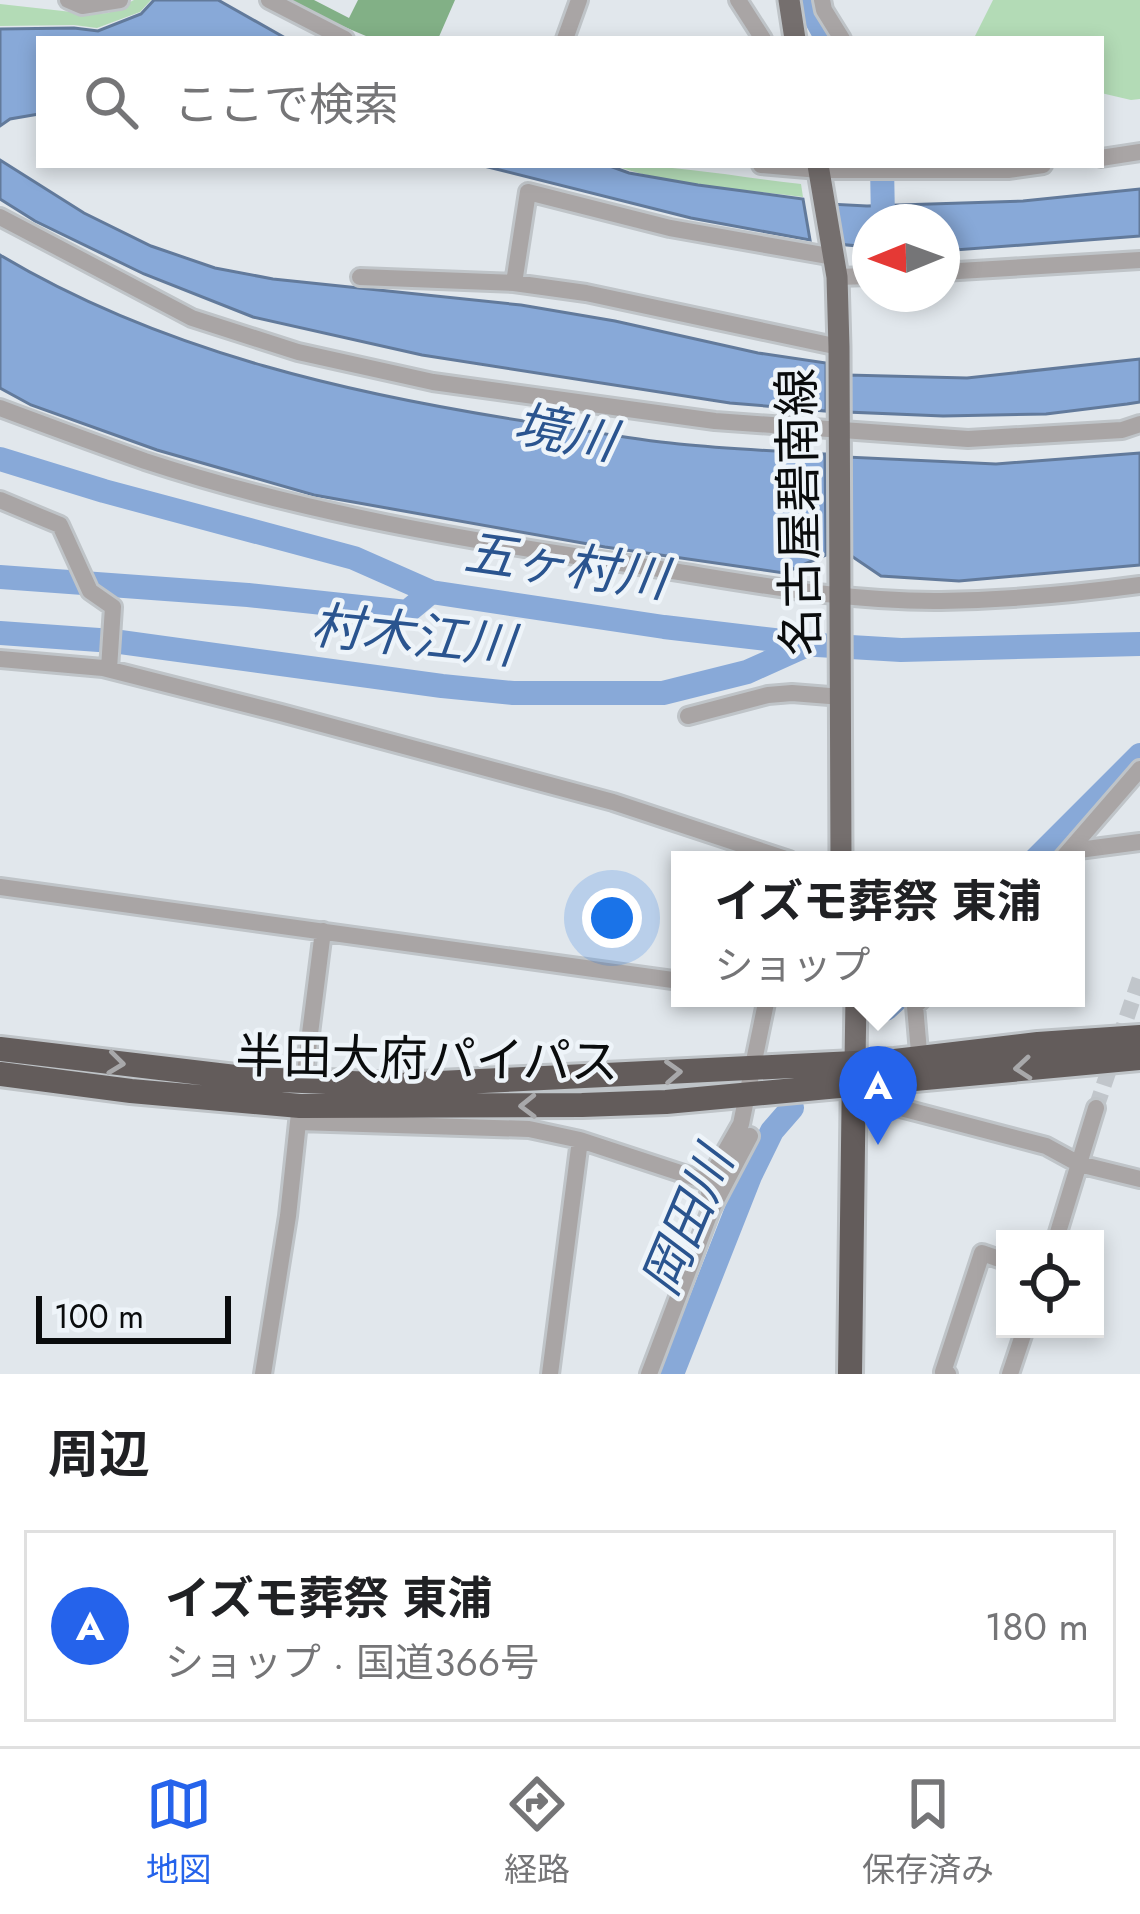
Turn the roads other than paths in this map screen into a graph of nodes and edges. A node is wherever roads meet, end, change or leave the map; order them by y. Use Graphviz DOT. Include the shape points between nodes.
graph roads {
  1 [pos="68,0"];
  2 [pos="120,0"];
  3 [pos="269,0"];
  4 [pos="579,0"];
  5 [pos="738,0"];
  6 [pos="789,0"];
  7 [pos="822,0"];
  8 [pos="339,36"];
  9 [pos="566,36"];
  10 [pos="761,36"];
  11 [pos="795,36"];
  12 [pos="840,36"];
  13 [pos="1140,152"];
  14 [pos="1104,158"];
  15 [pos="824,168"];
  16 [pos="895,168"];
  17 [pos="1022,168"];
  18 [pos="0,217"];
  19 [pos="1140,260"];
  20 [pos="835,267"];
  21 [pos="852,271"];
  22 [pos="960,271"];
  23 [pos="360,277"];
  24 [pos="514,284"];
  25 [pos="839,351"];
  26 [pos="0,408"];
  27 [pos="1140,424"];
  28 [pos="841,429"];
  29 [pos="0,500"];
  30 [pos="1140,586"];
  31 [pos="842,596"];
  32 [pos="0,659"];
  33 [pos="103,668"];
  34 [pos="842,697"];
  35 [pos="688,716"];
  36 [pos="1140,769"];
  37 [pos="1140,842"];
  38 [pos="762,851"];
  39 [pos="841,851"];
  40 [pos="1070,851"];
  41 [pos="1085,852"];
  42 [pos="0,887"];
  43 [pos="323,931"];
  44 [pos="671,980"];
  45 [pos="764,1007"];
  46 [pos="856,1007"];
  47 [pos="915,1007"];
  48 [pos="1140,1036"];
  49 [pos="0,1049"];
  50 [pos="1140,1058"];
  51 [pos="920,1067"];
  52 [pos="754,1068"];
  53 [pos="0,1074"];
  54 [pos="854,1074"];
  55 [pos="748,1094"];
  56 [pos="301,1103"];
  57 [pos="1096,1108"];
  58 [pos="854,1112"];
  59 [pos="750,1136"];
  60 [pos="580,1140"];
  61 [pos="1079,1164"];
  62 [pos="1140,1179"];
  63 [pos="708,1182"];
  64 [pos="711,1210"];
  65 [pos="1059,1230"];
  66 [pos="996,1258"];
  67 [pos="1022,1338"];
  68 [pos="262,1374"];
  69 [pos="550,1374"];
  70 [pos="649,1374"];
  71 [pos="850,1374"];
  72 [pos="948,1374"];
  73 [pos="1010,1374"];
  1 -- 2 [label="street"];
  3 -- 8 [label="street"];
  4 -- 9 [label="street"];
  5 -- 10 [label="street"];
  6 -- 11 [label="main road"];
  7 -- 12 [label="street"];
  13 -- 14 [label="street"];
  15 -- 16 [label="street"];
  15 -- 20 [label="main road, 名古屋碧南線"];
  16 -- 17 [label="street"];
  18 -- 28 [label="street" via="192,318 298,352 433,382 715,422"];
  19 -- 22 [label="street"];
  20 -- 21 [label="street"];
  20 -- 24 [label="street" via="528,192"];
  20 -- 25 [label="main road, 名古屋碧南線"];
  23 -- 24 [label="street"];
  24 -- 25 [label="street"];
  25 -- 28 [label="main road, 名古屋碧南線"];
  26 -- 31 [label="street" via="150,462 367,519"];
  27 -- 28 [label="street" via="968,439"];
  28 -- 31 [label="main road, 名古屋碧南線"];
  29 -- 33 [label="street" via="60,524 90,591 113,607 109,669"];
  30 -- 31 [label="street" via="938,601"];
  31 -- 34 [label="main road, 名古屋碧南線"];
  32 -- 33 [label="street"];
  33 -- 38 [label="street" via="613,802"];
  34 -- 35 [label="street" via="768,695"];
  34 -- 39 [label="main road, 名古屋碧南線"];
  36 -- 40 [label="street"];
  37 -- 41 [label="street"];
  42 -- 43 [label="street"];
  43 -- 44 [label="street"];
  43 -- 56 [label="street"];
  45 -- 52 [label="street"];
  46 -- 54 [label="main road"];
  47 -- 51 [label="street"];
  48 -- 51 [label="highway, 半田大府パイパス" via="1038,1043"];
  49 -- 56 [label="highway, 半田大府パイパス, one-way" via="252,1079"];
  50 -- 51 [label="highway, 半田大府パイパス, one-way"];
  51 -- 54 [label="highway, 半田大府パイパス"];
  52 -- 54 [label="highway, 半田大府パイパス"];
  52 -- 55 [label="street"];
  56 -- 52 [label="highway, 半田大府パイパス, one-way" via="399,1085"];
  53 -- 56 [label="highway, 半田大府パイパス"];
  54 -- 55 [label="highway, 半田大府パイパス"];
  54 -- 58 [label="highway"];
  55 -- 56 [label="highway, 半田大府パイパス, one-way" via="582,1105"];
  55 -- 63 [label="street" via="741,1124"];
  56 -- 60 [label="street"];
  56 -- 68 [label="street"];
  57 -- 61 [label="street"];
  58 -- 61 [label="street" via="897,1107 1046,1146"];
  58 -- 71 [label="highway"];
  59 -- 64 [label="street"];
  60 -- 63 [label="street"];
  60 -- 69 [label="street"];
  61 -- 62 [label="street"];
  61 -- 65 [label="street"];
  63 -- 64 [label="street"];
  64 -- 70 [label="street"];
  66 -- 72 [label="street" via="982,1253"];
  67 -- 73 [label="street"];
}
